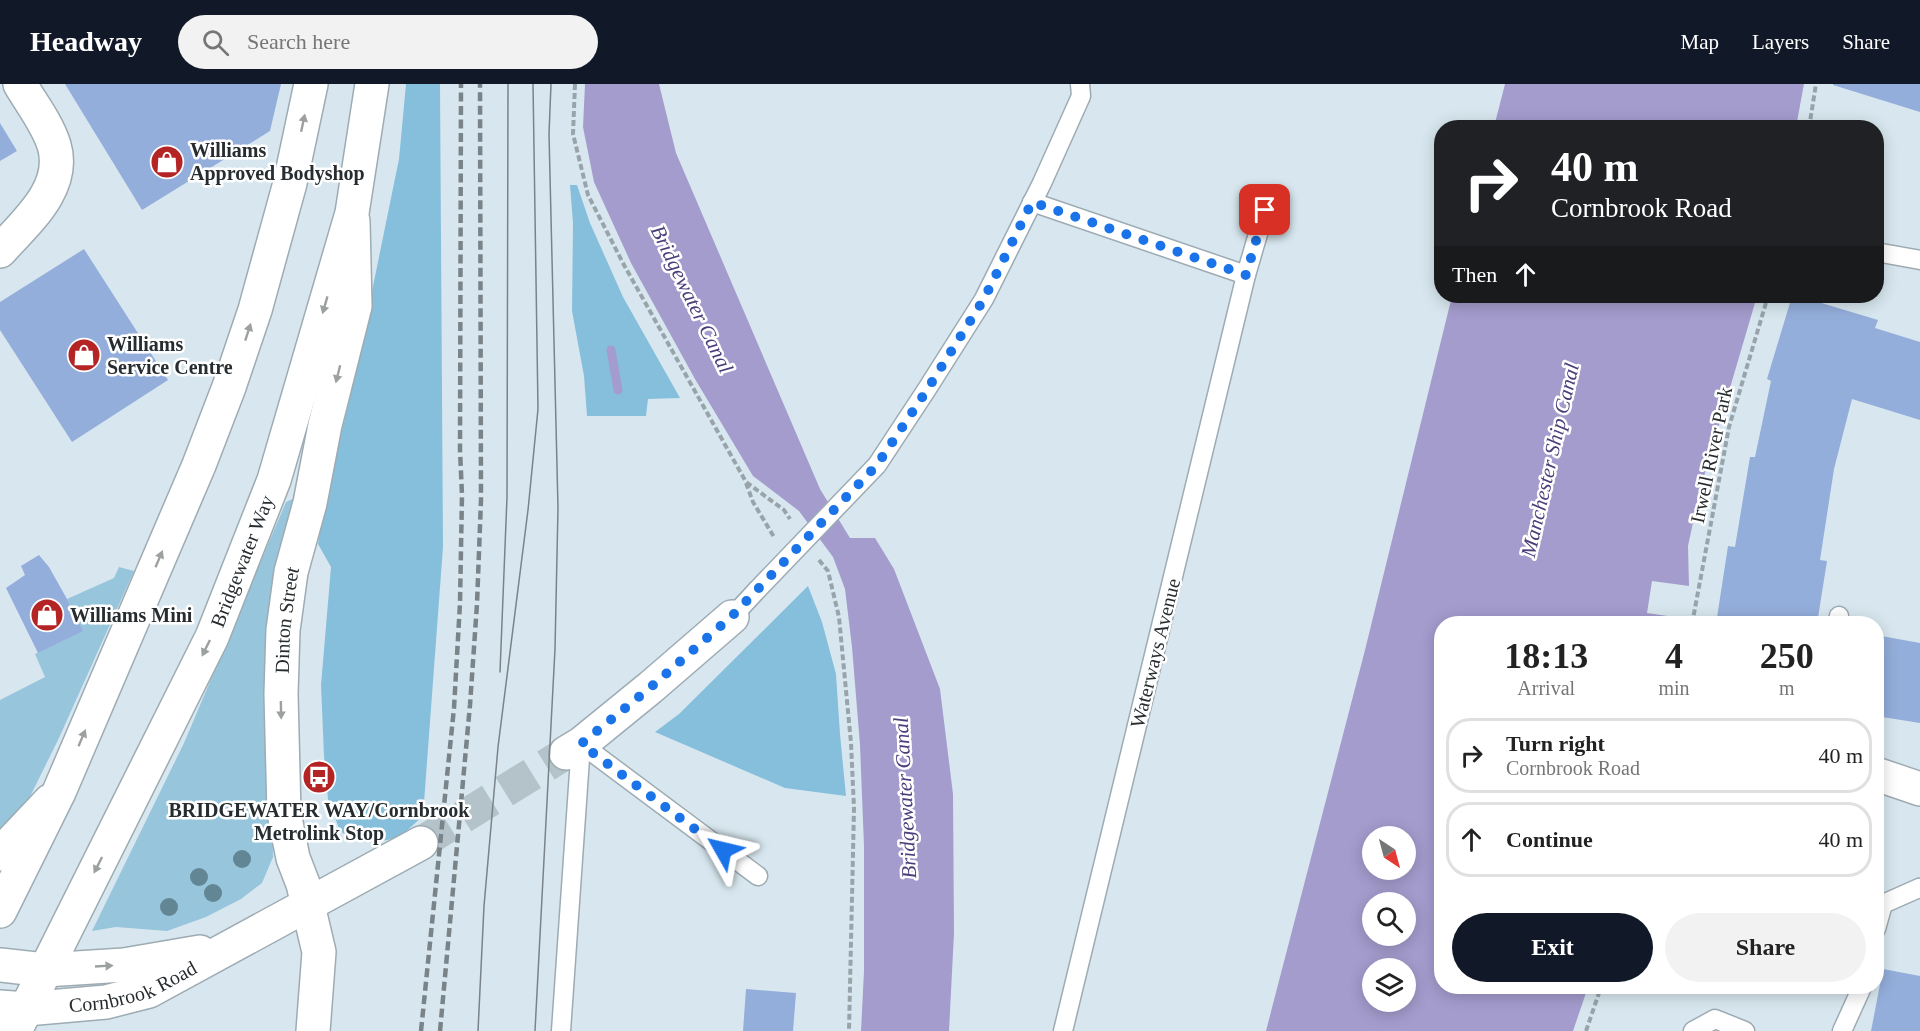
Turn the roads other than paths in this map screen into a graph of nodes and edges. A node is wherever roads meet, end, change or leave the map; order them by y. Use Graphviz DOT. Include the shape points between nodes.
graph roads {
  1 [pos="20,84"];
  2 [pos="311,84"];
  3 [pos="372,84"];
  4 [pos="1080,84"];
  5 [pos="1032,202"];
  6 [pos="1265,210"];
  7 [pos="352,213"];
  8 [pos="0,250"];
  9 [pos="1884,253"];
  10 [pos="1920,260"];
  11 [pos="1246,275"];
  12 [pos="732,616"];
  13 [pos="573,749"];
  14 [pos="1884,777"];
  15 [pos="1920,789"];
  16 [pos="59,792"];
  17 [pos="421,843"];
  18 [pos="0,854"];
  19 [pos="758,876"];
  20 [pos="1920,886"];
  21 [pos="1884,904"];
  22 [pos="307,906"];
  23 [pos="0,911"];
  24 [pos="232,946"];
  25 [pos="0,965"];
  26 [pos="45,970"];
  27 [pos="1859,994"];
  28 [pos="14,1016"];
  29 [pos="313,1031"];
  30 [pos="561,1031"];
  31 [pos="1063,1031"];
  32 [pos="1693,1031"];
  33 [pos="1745,1031"];
  34 [pos="1842,1031"];
  1 -- 8 [label="main road" via="48,132 57,160 54,179 41,204"];
  16 -- 2 [label="main road, one-way" via="229,387 290,183"];
  3 -- 7 [label="main road, Bridgewater Way"];
  4 -- 5 [label="lane" via="1081,96"];
  5 -- 11 [label="lane"];
  5 -- 12 [label="lane, bridge" via="984,299 877,465"];
  6 -- 11 [label="lane, Waterways Avenue"];
  7 -- 22 [label="main road, Dinton Street, one-way" via="355,306 291,572 283,630 284,813"];
  7 -- 26 [label="main road, Bridgewater Way, one-way" via="274,480 216,626"];
  9 -- 10 [label="lane"];
  11 -- 31 [label="lane, Waterways Avenue"];
  12 -- 13 [label="main road"];
  13 -- 19 [label="lane"];
  13 -- 30 [label="lane"];
  14 -- 15 [label="main road"];
  16 -- 18 [label="main road"];
  16 -- 23 [label="main road"];
  17 -- 22 [label="main road, Cornbrook Road"];
  20 -- 21 [label="lane"];
  22 -- 24 [label="main road, Cornbrook Road"];
  22 -- 29 [label="main road, Dinton Street" via="319,952"];
  26 -- 24 [label="main road, Cornbrook Road, one-way" via="124,965"];
  24 -- 28 [label="main road, Cornbrook Road" via="149,991"];
  25 -- 26 [label="main road, Cornbrook Road"];
  26 -- 28 [label="main road, Bridgewater Way"];
  27 -- 34 [label="lane"];
  32 -- 33 [label="lane" via="1715,1019"];
}
